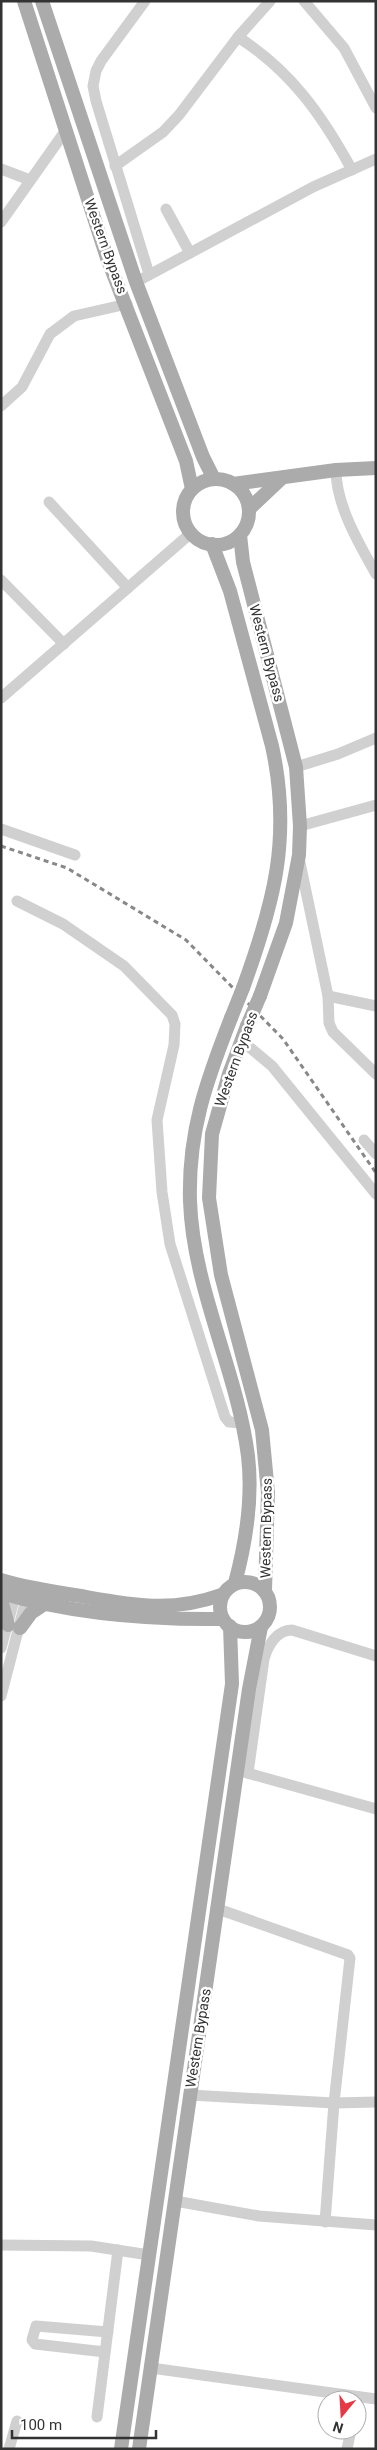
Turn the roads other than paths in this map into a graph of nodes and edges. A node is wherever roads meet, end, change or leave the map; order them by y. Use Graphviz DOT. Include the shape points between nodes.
graph roads {
  1 [pos="24,1"];
  2 [pos="42,1"];
  3 [pos="146,1"];
  4 [pos="270,1"];
  5 [pos="304,1"];
  6 [pos="238,37"];
  7 [pos="376,108"];
  8 [pos="66,130"];
  9 [pos="376,159"];
  10 [pos="115,166"];
  11 [pos="1,170"];
  12 [pos="352,170"];
  13 [pos="30,180"];
  14 [pos="166,209"];
  15 [pos="1,222"];
  16 [pos="190,253"];
  17 [pos="149,274"];
  18 [pos="136,282"];
  19 [pos="127,304"];
  20 [pos="1,406"];
  21 [pos="376,468"];
  22 [pos="336,470"];
  23 [pos="282,478"];
  24 [pos="214,479"];
  25 [pos="233,484"];
  26 [pos="192,489"];
  27 [pos="48,502"];
  28 [pos="249,509"];
  29 [pos="191,533"];
  30 [pos="240,535"];
  31 [pos="212,544"];
  32 [pos="376,574"];
  33 [pos="1,580"];
  34 [pos="128,588"];
  35 [pos="64,644"];
  36 [pos="1,698"];
  37 [pos="376,738"];
  38 [pos="296,767"];
  39 [pos="376,805"];
  40 [pos="300,826"];
  41 [pos="1,828"];
  42 [pos="75,855"];
  43 [pos="299,855"];
  44 [pos="17,901"];
  45 [pos="328,996"];
  46 [pos="376,1006"];
  47 [pos="242,1040"];
  48 [pos="376,1074"];
  49 [pos="364,1140"];
  50 [pos="376,1154"];
  51 [pos="376,1194"];
  52 [pos="242,1423"];
  53 [pos="1,1580"];
  54 [pos="235,1583"];
  55 [pos="265,1590"];
  56 [pos="15,1594"];
  57 [pos="222,1595"];
  58 [pos="46,1603"];
  59 [pos="226,1623"];
  60 [pos="14,1627"];
  61 [pos="261,1627"];
  62 [pos="1,1648"];
  63 [pos="376,1656"];
  64 [pos="1,1696"];
  65 [pos="243,1772"];
  66 [pos="376,1809"];
  67 [pos="218,1909"];
  68 [pos="190,2095"];
  69 [pos="376,2102"];
  70 [pos="334,2103"];
  71 [pos="174,2201"];
  72 [pos="325,2222"];
  73 [pos="376,2225"];
  74 [pos="1,2246"];
  75 [pos="118,2250"];
  76 [pos="149,2255"];
  77 [pos="108,2332"];
  78 [pos="105,2352"];
  79 [pos="150,2368"];
  80 [pos="317,2392"];
  81 [pos="97,2417"];
  82 [pos="17,2421"];
  83 [pos="9,2449"];
  84 [pos="121,2449"];
  85 [pos="139,2449"];
  1 -- 8 [label="main road, Western Bypass"];
  2 -- 18 [label="main road, Western Bypass"];
  3 -- 10 [label="street" via="101,61 93,86"];
  4 -- 6 [label="street"];
  5 -- 7 [label="street" via="344,48"];
  6 -- 10 [label="street" via="163,132"];
  6 -- 12 [label="street" via="261,52 300,90 327,124"];
  8 -- 13 [label="street"];
  8 -- 19 [label="main road, Western Bypass" via="107,258"];
  9 -- 12 [label="street"];
  10 -- 17 [label="street"];
  11 -- 13 [label="street"];
  12 -- 16 [label="street" via="313,187"];
  13 -- 15 [label="street"];
  14 -- 16 [label="street"];
  16 -- 17 [label="street"];
  17 -- 18 [label="street"];
  18 -- 24 [label="main road, Western Bypass"];
  19 -- 20 [label="street" via="74,316 50,334 22,387"];
  19 -- 26 [label="main road, Western Bypass" via="186,461"];
  21 -- 22 [label="main road"];
  22 -- 23 [label="main road"];
  22 -- 32 [label="street" via="337,488 348,518"];
  23 -- 25 [label="main road"];
  23 -- 28 [label="main road"];
  24 -- 25 [label="main road"];
  24 -- 26 [label="main road"];
  25 -- 28 [label="main road" via="241,490"];
  26 -- 29 [label="main road" via="184,506 184,516"];
  27 -- 34 [label="street"];
  28 -- 30 [label="main road" via="249,519"];
  29 -- 31 [label="main road"];
  29 -- 34 [label="street"];
  30 -- 31 [label="main road" via="222,544"];
  30 -- 38 [label="main road, Western Bypass" via="243,562"];
  31 -- 52 [label="main road, Western Bypass, bridge" via="230,591 272,746 282,823 275,884 261,936 210,1074 194,1126 190,1162 190,1203 200,1270"];
  33 -- 35 [label="street"];
  34 -- 35 [label="street"];
  35 -- 36 [label="street"];
  37 -- 38 [label="street"];
  38 -- 40 [label="main road, Western Bypass"];
  39 -- 40 [label="street"];
  40 -- 43 [label="main road, Western Bypass"];
  41 -- 42 [label="street"];
  43 -- 45 [label="street"];
  43 -- 47 [label="main road, Western Bypass, bridge" via="286,923"];
  44 -- 52 [label="street" via="62,924 124,966 172,1015 174,1044 157,1120 162,1192 170,1244 225,1417 229,1422"];
  45 -- 46 [label="street"];
  45 -- 48 [label="street" via="329,1023 333,1032"];
  47 -- 51 [label="street" via="272,1066"];
  47 -- 55 [label="main road, Western Bypass" via="212,1134 209,1198 221,1275 262,1430 268,1494"];
  49 -- 50 [label="street"];
  52 -- 54 [label="main road, Western Bypass" via="248,1457 249,1492 244,1543"];
  53 -- 56 [label="main road"];
  54 -- 55 [label="main road" via="249,1582"];
  54 -- 57 [label="main road"];
  55 -- 61 [label="main road" via="270,1609"];
  56 -- 57 [label="main road" via="153,1607 187,1605"];
  56 -- 58 [label="main road"];
  56 -- 60 [label="main road"];
  56 -- 60 [label="street"];
  57 -- 59 [label="main road" via="219,1606"];
  58 -- 59 [label="main road" via="153,1619"];
  58 -- 60 [label="main road"];
  59 -- 61 [label="main road" via="241,1632"];
  59 -- 76 [label="main road, Western Bypass" via="232,1684"];
  60 -- 62 [label="street"];
  60 -- 64 [label="street"];
  61 -- 65 [label="main road, Western Bypass" via="252,1670"];
  63 -- 65 [label="street" via="292,1630 276,1636 264,1659"];
  65 -- 66 [label="street"];
  65 -- 67 [label="main road, Western Bypass"];
  67 -- 68 [label="main road, Western Bypass"];
  67 -- 70 [label="street" via="348,1955 350,1963"];
  68 -- 70 [label="street"];
  68 -- 71 [label="main road, Western Bypass"];
  69 -- 70 [label="street"];
  70 -- 72 [label="street"];
  71 -- 72 [label="street" via="259,2216"];
  71 -- 79 [label="main road, Western Bypass"];
  72 -- 73 [label="street"];
  74 -- 75 [label="street" via="67,2245"];
  75 -- 76 [label="street"];
  75 -- 77 [label="street"];
  76 -- 84 [label="main road, Western Bypass"];
  77 -- 78 [label="street"];
  77 -- 78 [label="street" via="36,2326 32,2340 35,2344"];
  78 -- 81 [label="street"];
  79 -- 80 [label="street"];
  79 -- 85 [label="main road, Western Bypass"];
  82 -- 83 [label="street"];
}
